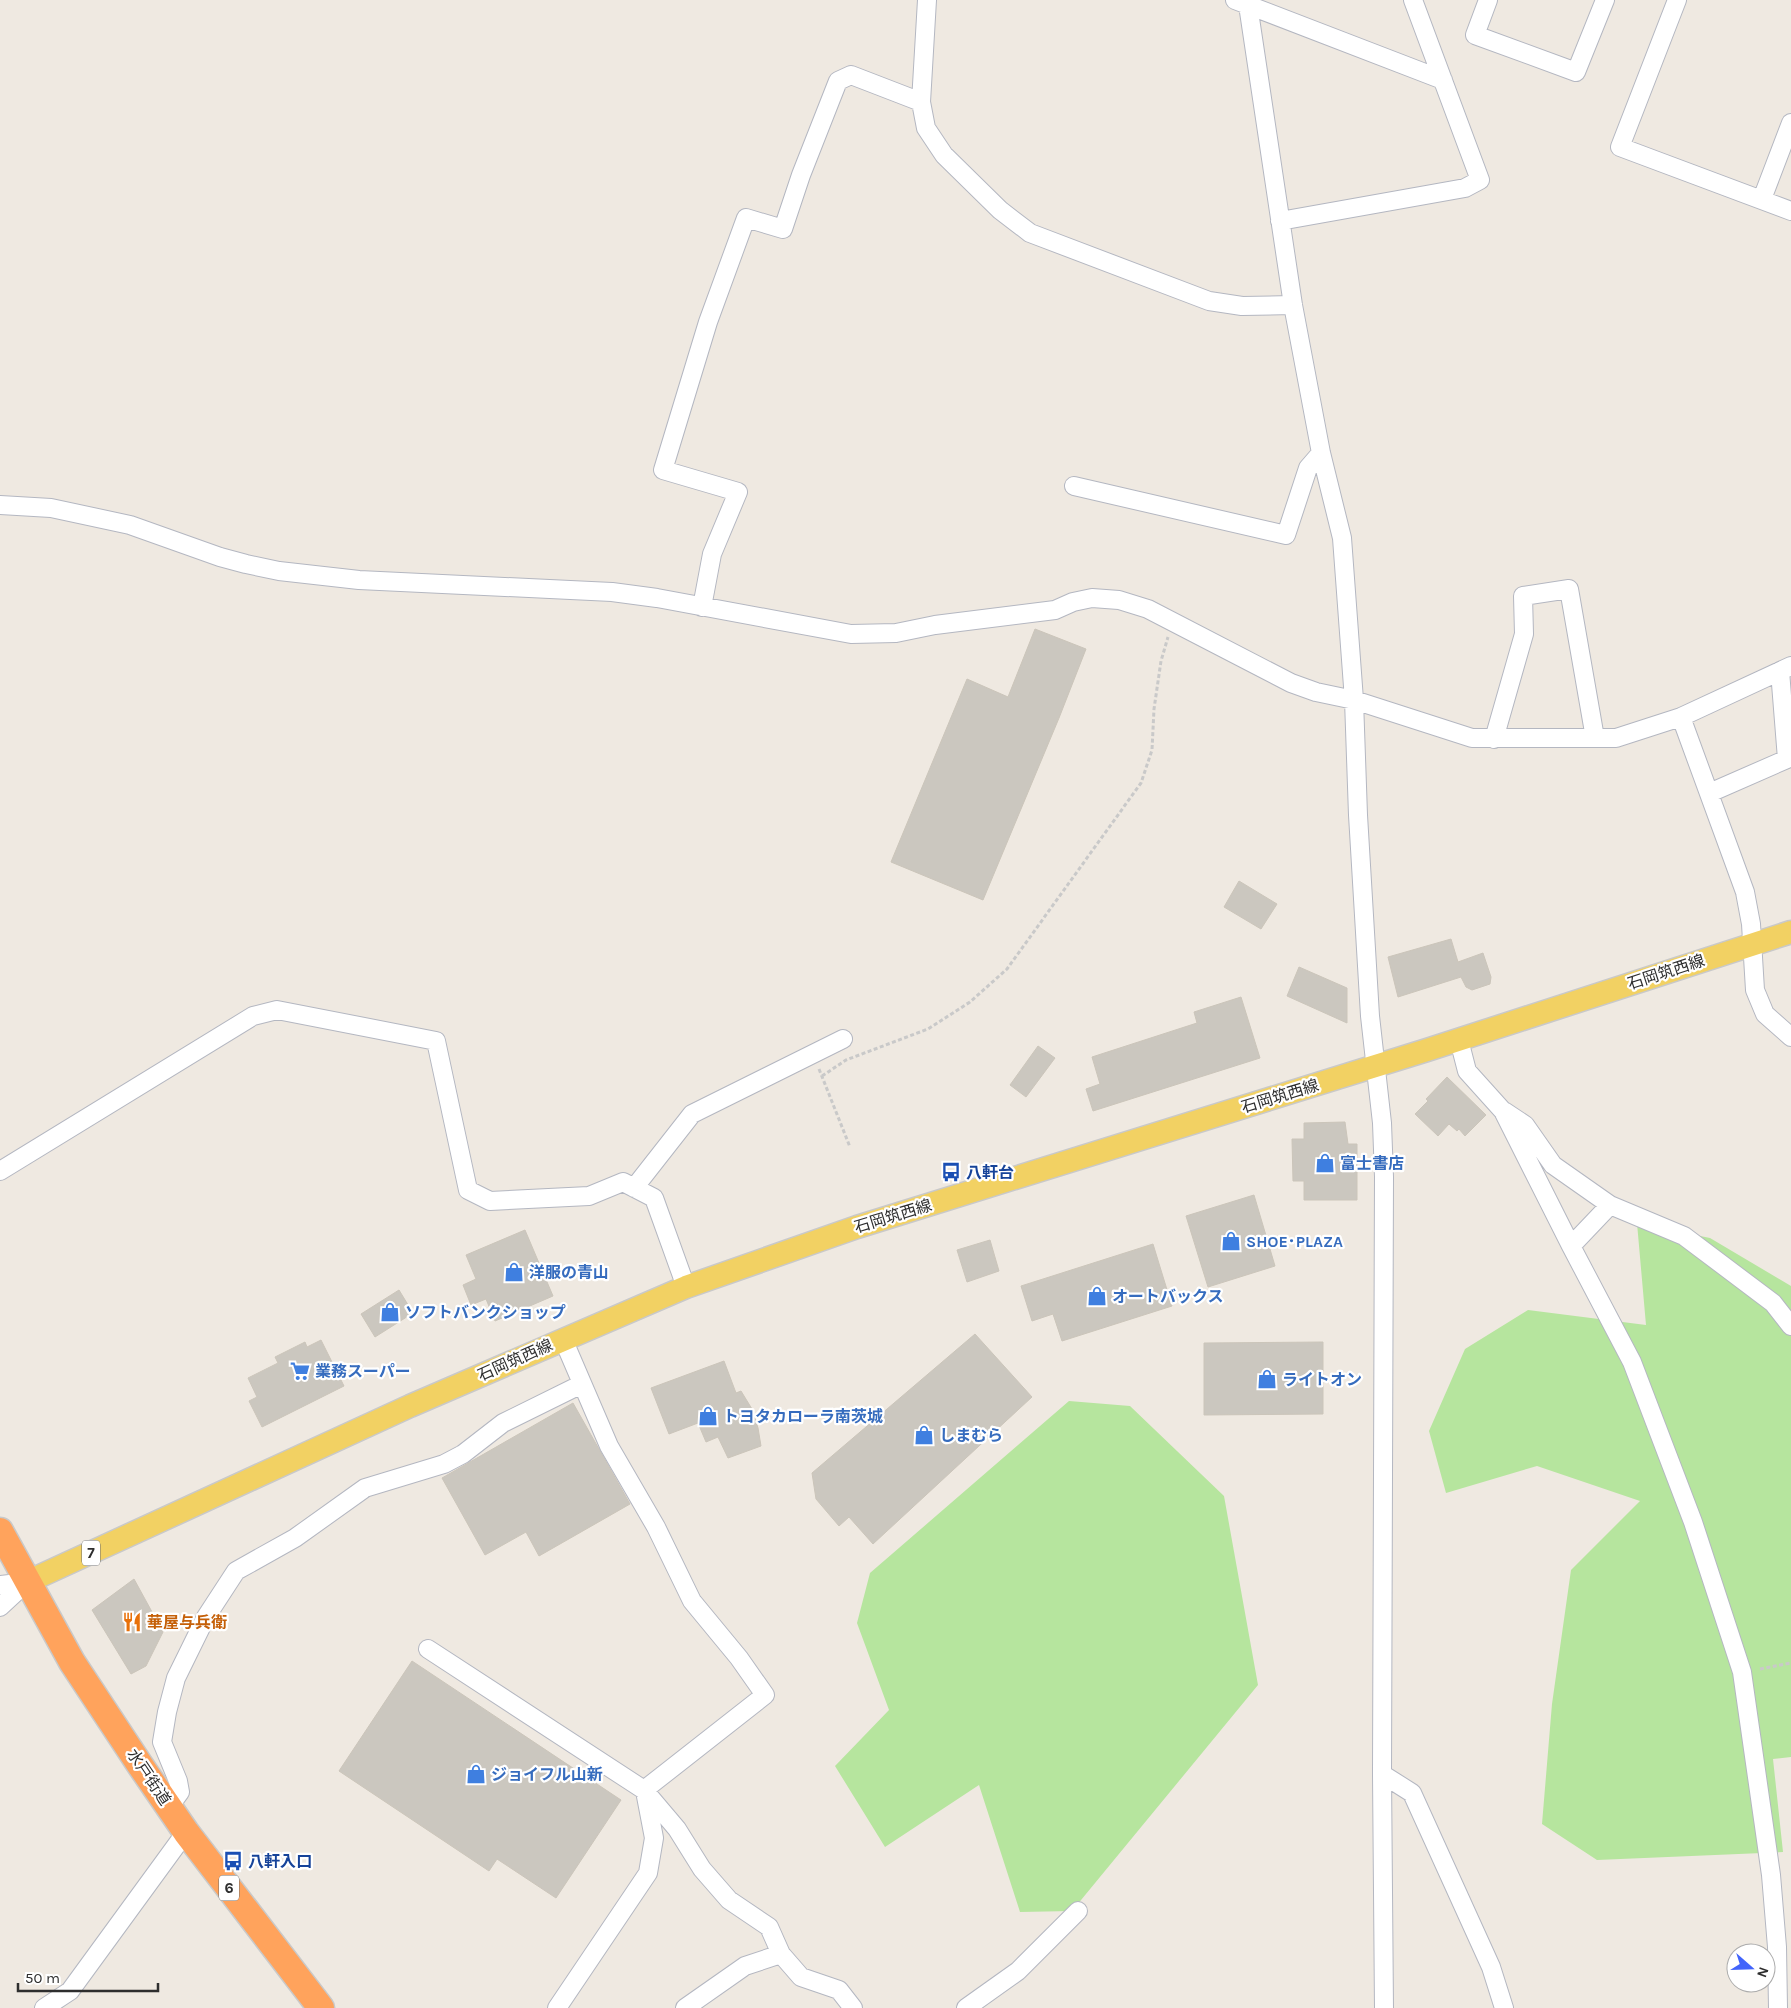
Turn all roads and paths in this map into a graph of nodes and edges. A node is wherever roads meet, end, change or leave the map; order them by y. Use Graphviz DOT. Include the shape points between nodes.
graph roads {
  1 [pos="927,0"];
  2 [pos="1413,0"];
  3 [pos="1488,0"];
  4 [pos="1605,0"];
  5 [pos="1677,0"];
  6 [pos="1242,2"];
  7 [pos="1443,80"];
  8 [pos="921,102"];
  9 [pos="1791,123"];
  10 [pos="1762,200"];
  11 [pos="1791,211"];
  12 [pos="1280,221"];
  13 [pos="1293,305"];
  14 [pos="1321,453"];
  15 [pos="1074,486"];
  16 [pos="0,505"];
  17 [pos="702,607"];
  18 [pos="1172,621"];
  19 [pos="1785,668"];
  20 [pos="1354,700"];
  21 [pos="1681,717"];
  22 [pos="1494,738"];
  23 [pos="1595,738"];
  24 [pos="1714,792"];
  25 [pos="1791,932"];
  26 [pos="1752,944"];
  27 [pos="1791,1037"];
  28 [pos="843,1039"];
  29 [pos="1459,1040"];
  30 [pos="814,1054"];
  31 [pos="1375,1067"];
  32 [pos="822,1076"];
  33 [pos="1503,1111"];
  34 [pos="850,1147"];
  35 [pos="0,1171"];
  36 [pos="634,1188"];
  37 [pos="1610,1205"];
  38 [pos="1571,1246"];
  39 [pos="686,1287"];
  40 [pos="1791,1326"];
  41 [pos="563,1339"];
  42 [pos="582,1384"];
  43 [pos="0,1531"];
  44 [pos="27,1582"];
  45 [pos="0,1585"];
  46 [pos="0,1607"];
  47 [pos="428,1649"];
  48 [pos="1791,1663"];
  49 [pos="1742,1672"];
  50 [pos="1382,1774"];
  51 [pos="644,1790"];
  52 [pos="169,1807"];
  53 [pos="186,1832"];
  54 [pos="1078,1911"];
  55 [pos="781,1954"];
  56 [pos="44,2008"];
  57 [pos="321,2008"];
  58 [pos="557,2008"];
  59 [pos="686,2008"];
  60 [pos="853,2008"];
  61 [pos="966,2008"];
  62 [pos="1384,2008"];
  63 [pos="1504,2008"];
  64 [pos="1778,2008"];
  1 -- 8 [label="street"];
  2 -- 7 [label="street"];
  3 -- 4 [label="street" via="1475,35 1576,72"];
  5 -- 10 [label="street" via="1620,147"];
  6 -- 7 [label="street"];
  6 -- 12 [label="street"];
  7 -- 12 [label="street" via="1480,180 1465,188"];
  8 -- 13 [label="street" via="926,128 944,155 1000,210 1030,233 1209,301 1242,306"];
  8 -- 17 [label="street" via="851,75 838,81 783,229 746,218 708,322 663,470 738,492 712,554"];
  9 -- 10 [label="street"];
  10 -- 11 [label="street"];
  12 -- 13 [label="street"];
  13 -- 14 [label="street"];
  14 -- 15 [label="street" via="1308,468 1286,535"];
  14 -- 20 [label="street" via="1342,538"];
  16 -- 17 [label="street" via="51,508 130,524 220,557 280,570 378,581 612,592"];
  17 -- 18 [label="street" via="851,634 896,633 1054,610 1092,598 1126,602"];
  18 -- 20 [label="street" via="1291,683"];
  18 -- 32 [label="path" via="1161,661 1152,750 1141,783 1007,969 970,1002 928,1029 846,1060"];
  19 -- 21 [label="street"];
  19 -- 24 [label="street" via="1788,759"];
  20 -- 22 [label="street" via="1448,732 1472,738"];
  20 -- 31 [label="street" via="1358,815"];
  21 -- 23 [label="street" via="1616,738"];
  21 -- 26 [label="street" via="1745,892"];
  22 -- 23 [label="street"];
  22 -- 23 [label="street" via="1524,634 1523,596 1569,589"];
  25 -- 26 [label="main road, 石岡筑西線 / 7"];
  26 -- 27 [label="street" via="1756,990 1765,1014"];
  26 -- 29 [label="main road, 石岡筑西線 / 7"];
  28 -- 30 [label="street"];
  29 -- 31 [label="main road, 石岡筑西線 / 7"];
  29 -- 33 [label="street" via="1467,1071"];
  30 -- 32 [label="path"];
  30 -- 36 [label="street" via="692,1114"];
  31 -- 39 [label="main road, 石岡筑西線 / 7" via="857,1228"];
  31 -- 50 [label="street" via="1384,1177"];
  32 -- 34 [label="path"];
  33 -- 37 [label="street" via="1525,1125 1553,1165"];
  33 -- 38 [label="street"];
  35 -- 36 [label="street" via="253,1016 277,1010 436,1041 468,1190 490,1201 589,1196 623,1182"];
  36 -- 39 [label="street" via="654,1198"];
  37 -- 38 [label="street"];
  37 -- 40 [label="street" via="1684,1236 1773,1303"];
  38 -- 49 [label="street" via="1632,1362 1693,1522"];
  39 -- 41 [label="main road, 石岡筑西線 / 7"];
  41 -- 42 [label="street"];
  41 -- 44 [label="main road, 石岡筑西線 / 7"];
  42 -- 51 [label="street" via="609,1446 656,1527 692,1601 765,1695"];
  42 -- 52 [label="street" via="503,1423 463,1454 444,1464 365,1488 296,1538 236,1571 206,1617 176,1678 162,1742 180,1792"];
  43 -- 44 [label="highway, 水戸街道 / 6"];
  44 -- 45 [label="street"];
  44 -- 46 [label="street"];
  44 -- 52 [label="highway, 水戸街道 / 6" via="72,1662"];
  47 -- 51 [label="street"];
  48 -- 49 [label="path"];
  49 -- 64 [label="street" via="1771,1875"];
  50 -- 62 [label="street"];
  50 -- 63 [label="street" via="1412,1793 1491,1967"];
  51 -- 55 [label="street" via="729,1900 769,1926"];
  51 -- 58 [label="street" via="654,1838 648,1873"];
  52 -- 53 [label="highway, 水戸街道 / 6"];
  53 -- 56 [label="street" via="70,1991"];
  53 -- 57 [label="highway, 水戸街道 / 6"];
  54 -- 61 [label="street" via="1018,1972"];
  55 -- 59 [label="street" via="745,1966"];
  55 -- 60 [label="street" via="801,1977 840,1990"];
}
